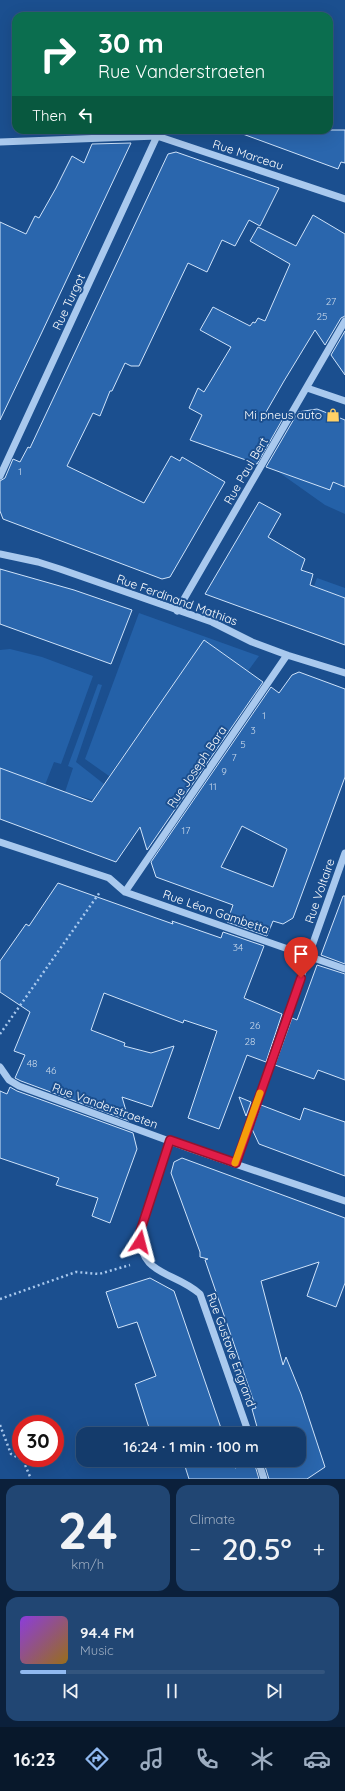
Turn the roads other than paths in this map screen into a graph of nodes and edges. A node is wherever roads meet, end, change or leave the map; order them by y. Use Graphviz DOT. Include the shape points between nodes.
graph roads {
  1 [pos="157,136"];
  2 [pos="0,142"];
  3 [pos="345,199"];
  4 [pos="345,321"];
  5 [pos="306,388"];
  6 [pos="345,402"];
  7 [pos="0,476"];
  8 [pos="0,554"];
  9 [pos="177,611"];
  10 [pos="287,655"];
  11 [pos="345,673"];
  12 [pos="0,842"];
  13 [pos="345,853"];
  14 [pos="125,892"];
  15 [pos="308,956"];
  16 [pos="345,969"];
  17 [pos="0,1068"];
  18 [pos="170,1140"];
  19 [pos="236,1163"];
  20 [pos="345,1201"];
  21 [pos="247,1427"];
  22 [pos="260,1467"];
  23 [pos="264,1479"];
  1 -- 2 [label="street, Rue Marceau"];
  1 -- 3 [label="street, Rue Marceau"];
  1 -- 7 [label="street, Rue Turgot"];
  4 -- 5 [label="street, Rue Paul Bert"];
  5 -- 6 [label="street"];
  5 -- 9 [label="street, Rue Paul Bert"];
  8 -- 9 [label="street, Rue Ferdinand Mathias" via="38,562"];
  9 -- 10 [label="street, Rue Ferdinand Mathias" via="212,622 252,642"];
  10 -- 11 [label="street, Rue Ferdinand Mathias"];
  10 -- 14 [label="street, Rue Joseph Bara"];
  12 -- 14 [label="street" via="109,878"];
  13 -- 15 [label="street, Rue Voltaire"];
  14 -- 15 [label="street, Rue Léon Gambetta"];
  15 -- 16 [label="street, Rue Léon Gambetta"];
  15 -- 19 [label="street, Rue Voltaire"];
  17 -- 18 [label="street, Rue Vanderstraeten" via="9,1080 19,1086"];
  18 -- 19 [label="street, Rue Vanderstraeten"];
  18 -- 21 [label="street, Rue Gustave Engrand" via="140,1232 140,1242 146,1260 152,1267 185,1283 200,1294"];
  19 -- 20 [label="street, Rue Vanderstraeten"];
  22 -- 23 [label="street"];
}
